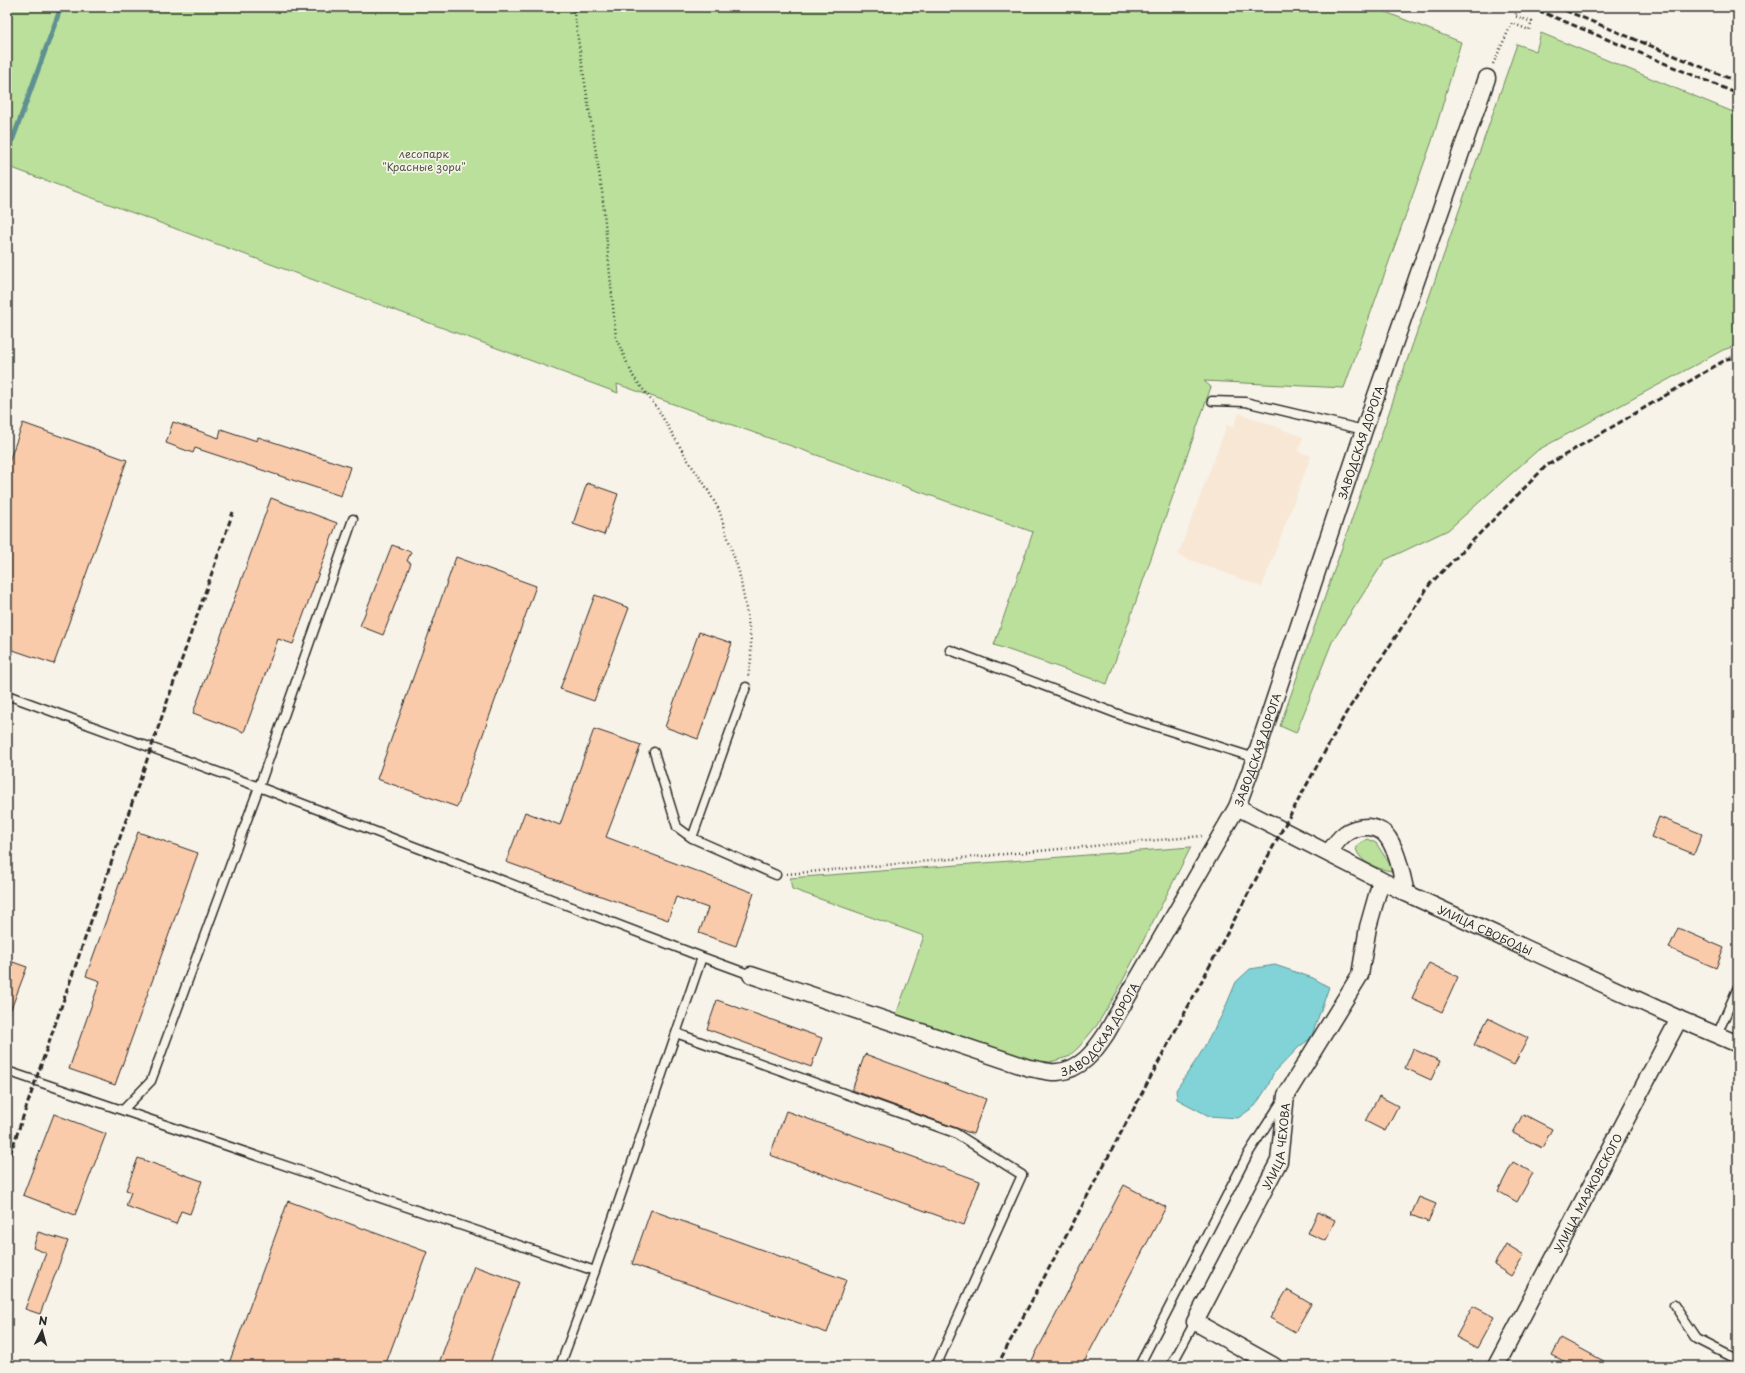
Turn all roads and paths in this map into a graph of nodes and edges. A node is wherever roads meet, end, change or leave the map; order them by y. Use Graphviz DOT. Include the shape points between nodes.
graph roads {
  1 [pos="573,7"];
  2 [pos="1519,7"];
  3 [pos="1494,62"];
  4 [pos="1487,78"];
  5 [pos="1212,401"];
  6 [pos="1364,430"];
  7 [pos="353,519"];
  8 [pos="950,650"];
  9 [pos="746,687"];
  10 [pos="7,695"];
  11 [pos="654,752"];
  12 [pos="1255,758"];
  13 [pos="259,786"];
  14 [pos="1236,807"];
  15 [pos="1222,834"];
  16 [pos="692,838"];
  17 [pos="1329,854"];
  18 [pos="776,875"];
  19 [pos="1381,881"];
  20 [pos="1406,893"];
  21 [pos="702,957"];
  22 [pos="751,975"];
  23 [pos="1738,987"];
  24 [pos="1679,1019"];
  25 [pos="676,1034"];
  26 [pos="1717,1035"];
  27 [pos="1738,1044"];
  28 [pos="7,1071"];
  29 [pos="1286,1095"];
  30 [pos="123,1110"];
  31 [pos="595,1271"];
  32 [pos="1674,1305"];
  33 [pos="1196,1322"];
  34 [pos="1738,1360"];
  35 [pos="560,1366"];
  36 [pos="936,1366"];
  37 [pos="1139,1366"];
  38 [pos="1171,1366"];
  39 [pos="1274,1366"];
  40 [pos="1496,1366"];
  1 -- 9 [label="path" via="602,191 616,338 633,376 657,408 719,510 739,572 747,614 751,641"];
  2 -- 3 [label="path" via="1515,16 1532,22 1529,30 1512,23"];
  4 -- 6 [label="street, ЗАВОДСКАЯ ДОРОГА"];
  5 -- 6 [label="lane" via="1245,402"];
  6 -- 12 [label="street, ЗАВОДСКАЯ ДОРОГА"];
  7 -- 13 [label="lane"];
  8 -- 12 [label="lane" via="1123,716"];
  9 -- 16 [label="lane"];
  10 -- 13 [label="lane"];
  11 -- 16 [label="lane" via="677,827"];
  12 -- 14 [label="street, ЗАВОДСКАЯ ДОРОГА"];
  13 -- 21 [label="lane"];
  13 -- 30 [label="lane" via="151,1081"];
  14 -- 15 [label="street, ЗАВОДСКАЯ ДОРОГА"];
  14 -- 17 [label="street, УЛИЦА СВОБОДЫ"];
  15 -- 18 [label="path"];
  15 -- 22 [label="street, ЗАВОДСКАЯ ДОРОГА" via="1106,1034 1094,1052 1078,1067 1056,1072 1030,1068"];
  16 -- 18 [label="lane"];
  17 -- 19 [label="street, УЛИЦА СВОБОДЫ"];
  17 -- 20 [label="street" via="1346,832 1358,827 1372,828 1385,834 1402,871"];
  19 -- 20 [label="street, УЛИЦА СВОБОДЫ"];
  19 -- 29 [label="street, УЛИЦА ЧЕХОВА" via="1368,926 1360,975"];
  20 -- 24 [label="street, УЛИЦА СВОБОДЫ"];
  21 -- 22 [label="lane"];
  21 -- 25 [label="lane"];
  23 -- 26 [label="lane"];
  24 -- 26 [label="street, УЛИЦА СВОБОДЫ"];
  24 -- 40 [label="street, УЛИЦА МАЯКОВСКОГО"];
  25 -- 31 [label="lane"];
  25 -- 36 [label="lane" via="955,1132 1022,1175"];
  26 -- 27 [label="street, УЛИЦА СВОБОДЫ"];
  28 -- 30 [label="lane"];
  29 -- 33 [label="street, УЛИЦА ЧЕХОВА" via="1279,1161"];
  29 -- 37 [label="lane" via="1248,1154"];
  30 -- 31 [label="lane"];
  31 -- 35 [label="lane"];
  32 -- 34 [label="lane" via="1697,1339"];
  33 -- 38 [label="lane"];
  33 -- 39 [label="street"];
}
